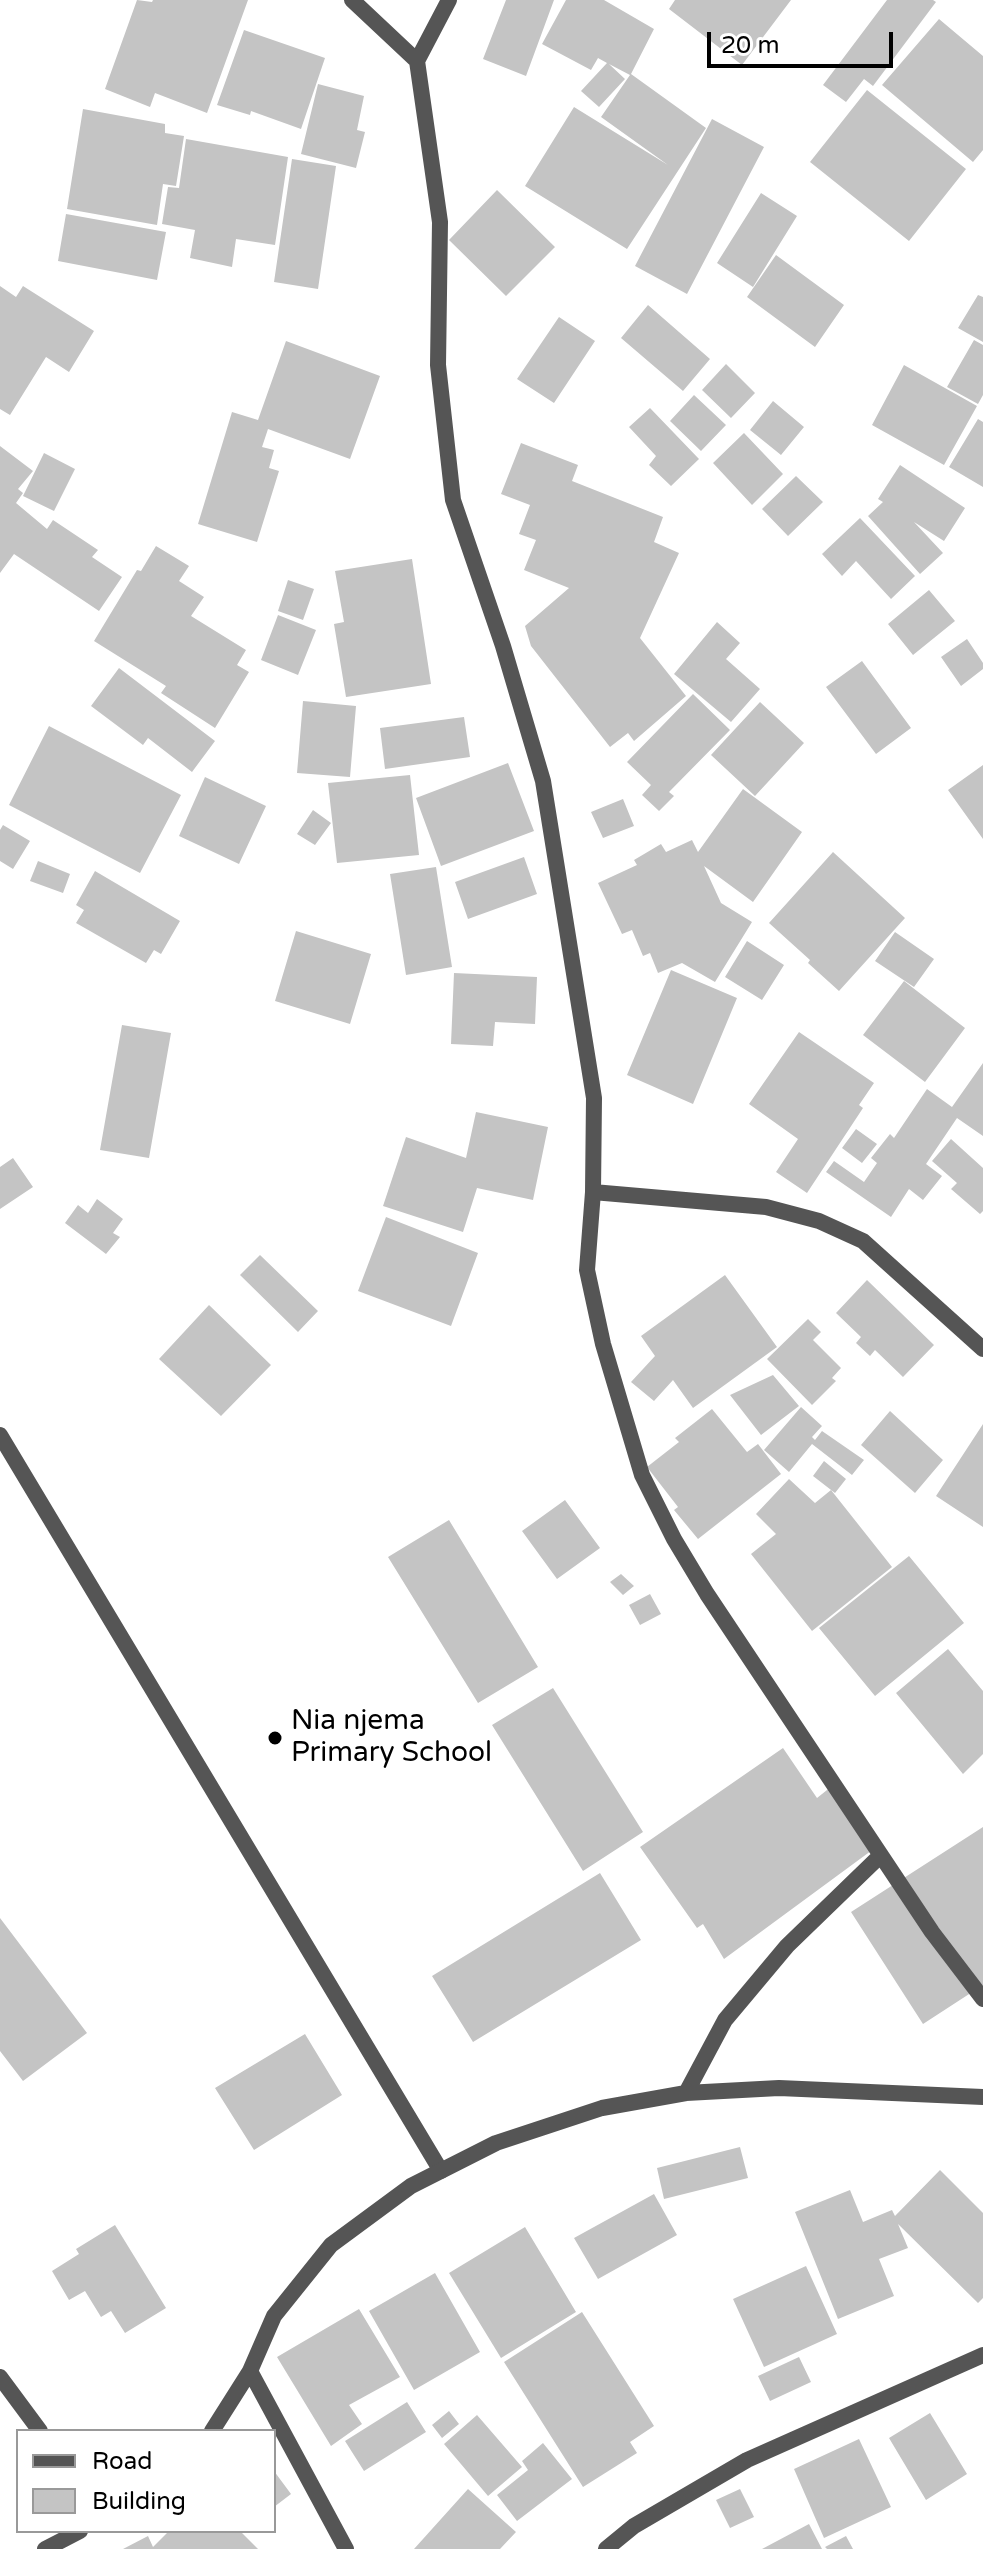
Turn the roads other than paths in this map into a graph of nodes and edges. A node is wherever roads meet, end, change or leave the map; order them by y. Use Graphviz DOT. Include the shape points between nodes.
graph roads {
  1 [pos="352,0"];
  2 [pos="449,0"];
  3 [pos="417,61"];
  4 [pos="593,1192"];
  5 [pos="983,1349"];
  6 [pos="0,1435"];
  7 [pos="881,1855"];
  8 [pos="983,1999"];
  9 [pos="686,2093"];
  10 [pos="983,2097"];
  11 [pos="441,2171"];
  12 [pos="983,2355"];
  13 [pos="250,2371"];
  14 [pos="0,2377"];
  15 [pos="39,2429"];
  16 [pos="213,2429"];
  17 [pos="76,2533"];
  18 [pos="45,2549"];
  19 [pos="346,2549"];
  20 [pos="606,2549"];
  1 -- 3 [label="street"];
  2 -- 3 [label="street"];
  3 -- 4 [label="street" via="440,222 438,365 453,500 543,781 594,1098"];
  4 -- 5 [label="street" via="766,1207 819,1221 863,1241"];
  4 -- 7 [label="street" via="587,1270 642,1475 707,1594"];
  6 -- 11 [label="street"];
  7 -- 8 [label="street"];
  7 -- 9 [label="street" via="787,1946 725,2020"];
  9 -- 10 [label="street" via="779,2088"];
  9 -- 11 [label="street" via="587,2113 496,2143"];
  11 -- 13 [label="street" via="411,2186 331,2245 274,2316"];
  12 -- 20 [label="street" via="747,2460 634,2526"];
  13 -- 16 [label="street"];
  13 -- 19 [label="street"];
  14 -- 15 [label="street"];
  17 -- 18 [label="street"];
}
